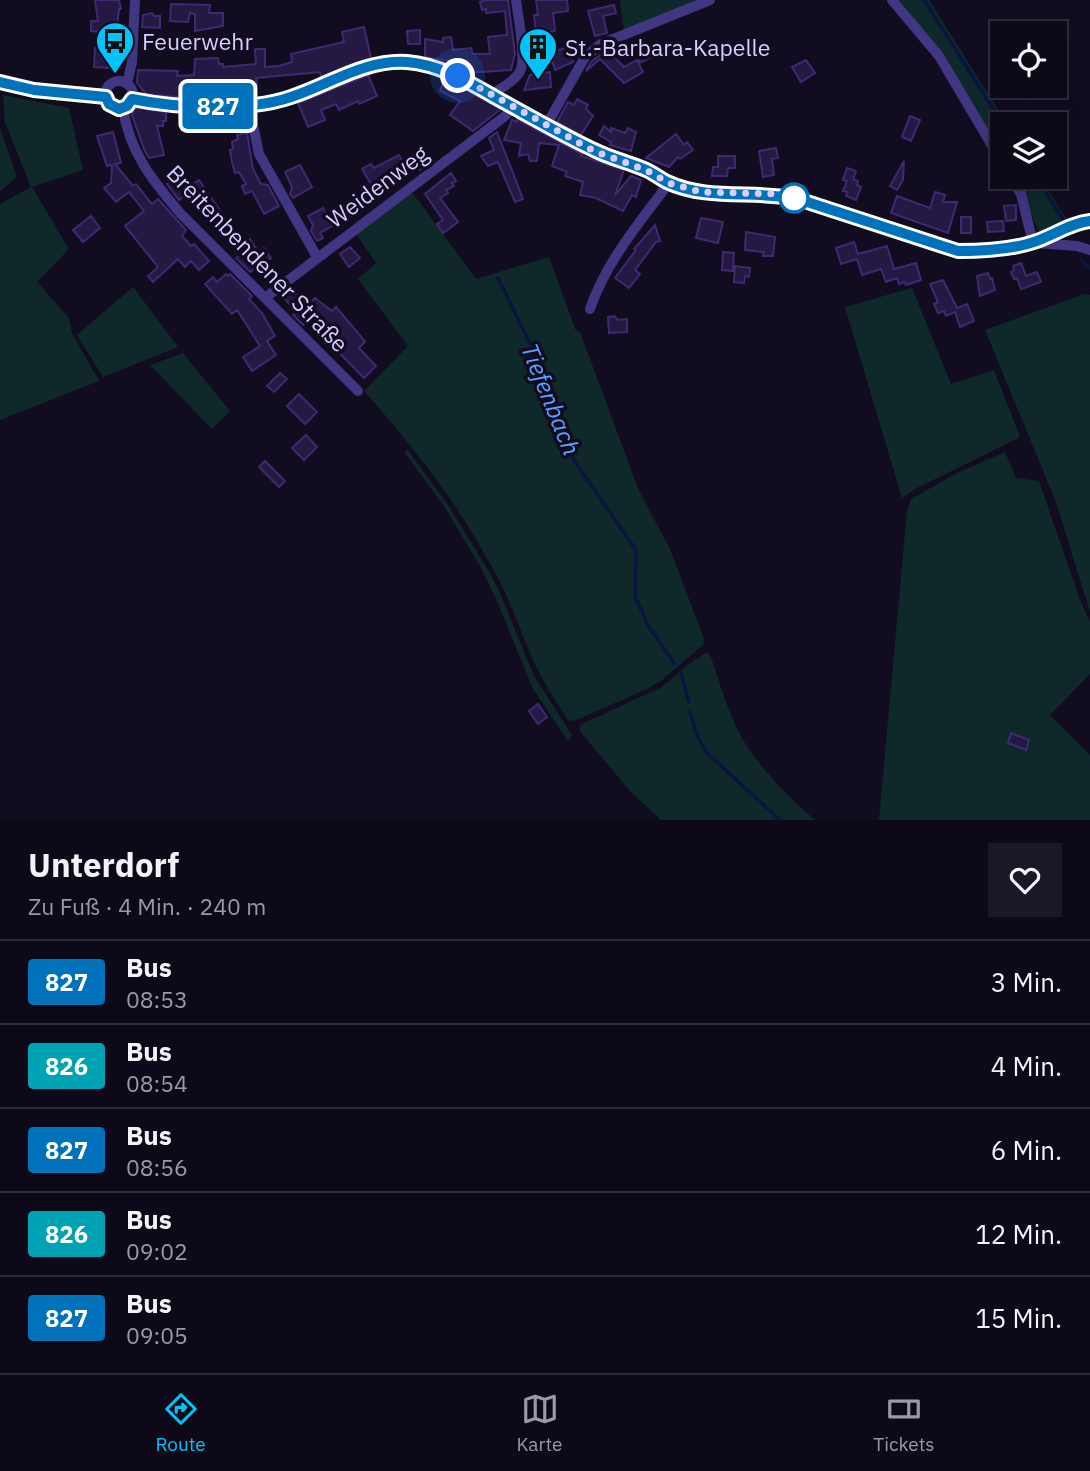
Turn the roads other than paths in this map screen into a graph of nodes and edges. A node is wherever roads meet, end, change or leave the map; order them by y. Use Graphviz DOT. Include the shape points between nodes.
graph roads {
  1 [pos="135,0"];
  2 [pos="516,0"];
  3 [pos="710,0"];
  4 [pos="892,0"];
  5 [pos="0,82"];
  6 [pos="127,84"];
  7 [pos="491,95"];
  8 [pos="106,97"];
  9 [pos="132,99"];
  10 [pos="249,105"];
  11 [pos="513,107"];
  12 [pos="123,108"];
  13 [pos="547,124"];
  14 [pos="990,142"];
  15 [pos="669,183"];
  16 [pos="1018,189"];
  17 [pos="1090,221"];
  18 [pos="1077,222"];
  19 [pos="1033,243"];
  20 [pos="1077,246"];
  21 [pos="1090,250"];
  22 [pos="317,257"];
  23 [pos="265,298"];
  24 [pos="590,309"];
  25 [pos="358,391"];
  1 -- 6 [label="street"];
  2 -- 7 [label="street" via="521,69"];
  3 -- 13 [label="street" via="601,44 585,57"];
  4 -- 14 [label="street" via="940,56"];
  5 -- 8 [label="street"];
  6 -- 8 [label="street" via="118,81 110,85"];
  6 -- 9 [label="street"];
  7 -- 10 [label="street" via="458,76 404,62 342,75 290,98"];
  7 -- 11 [label="street"];
  8 -- 12 [label="street" via="112,106"];
  9 -- 10 [label="street" via="202,107"];
  9 -- 12 [label="street"];
  10 -- 22 [label="street" via="259,154"];
  11 -- 13 [label="street"];
  11 -- 22 [label="street, Weidenweg"];
  12 -- 23 [label="street, Breitenbendener Straße" via="129,138 149,174 180,213"];
  13 -- 15 [label="street" via="594,151"];
  15 -- 19 [label="street" via="701,192 777,194 958,251"];
  15 -- 24 [label="street" via="608,269"];
  16 -- 19 [label="street"];
  17 -- 18 [label="street"];
  18 -- 19 [label="street"];
  18 -- 20 [label="street" via="1071,233"];
  19 -- 20 [label="street"];
  20 -- 21 [label="street"];
  22 -- 23 [label="street, Weidenweg"];
  23 -- 25 [label="street, Breitenbendener Straße"];
}
